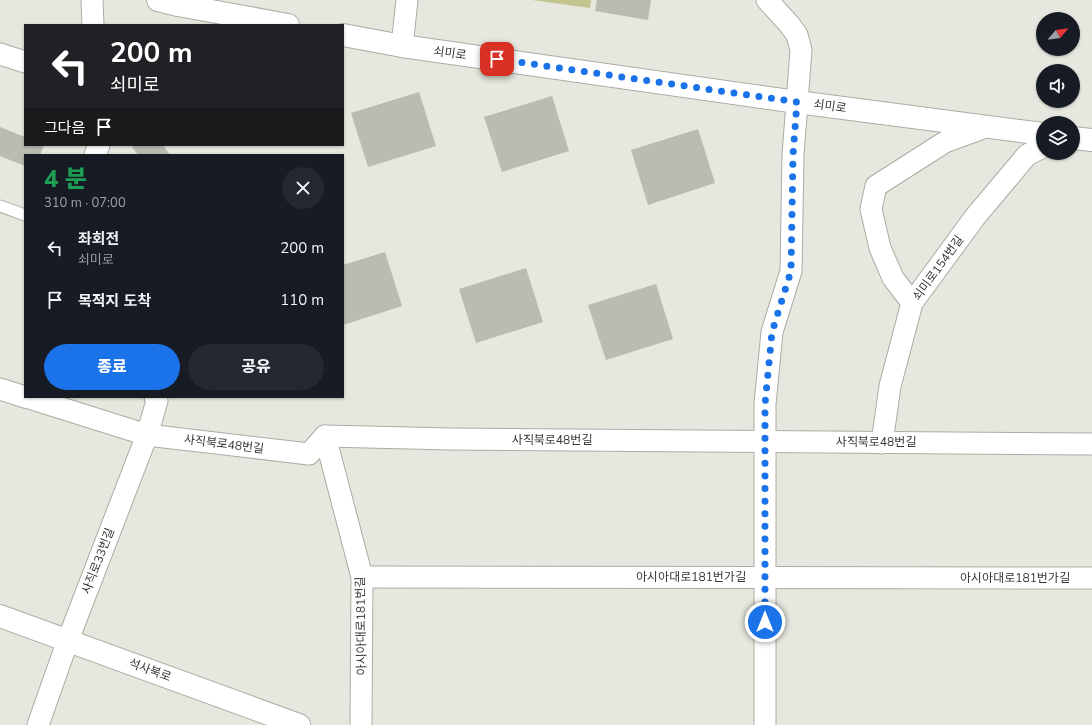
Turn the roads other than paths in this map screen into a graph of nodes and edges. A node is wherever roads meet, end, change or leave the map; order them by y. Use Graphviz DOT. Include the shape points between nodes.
graph roads {
  1 [pos="92,0"];
  2 [pos="407,0"];
  3 [pos="767,0"];
  4 [pos="171,2"];
  5 [pos="93,24"];
  6 [pos="283,24"];
  7 [pos="344,35"];
  8 [pos="402,46"];
  9 [pos="0,54"];
  10 [pos="24,62"];
  11 [pos="797,102"];
  12 [pos="986,127"];
  13 [pos="1036,133"];
  14 [pos="1080,139"];
  15 [pos="1092,140"];
  16 [pos="1036,150"];
  17 [pos="0,206"];
  18 [pos="24,215"];
  19 [pos="912,303"];
  20 [pos="0,389"];
  21 [pos="24,396"];
  22 [pos="29,398"];
  23 [pos="156,398"];
  24 [pos="147,435"];
  25 [pos="325,436"];
  26 [pos="765,442"];
  27 [pos="882,442"];
  28 [pos="1092,444"];
  29 [pos="362,576"];
  30 [pos="765,577"];
  31 [pos="1092,578"];
  32 [pos="0,616"];
  33 [pos="68,640"];
  34 [pos="38,725"];
  35 [pos="300,725"];
  36 [pos="361,725"];
  37 [pos="765,725"];
  1 -- 5 [label="street"];
  2 -- 8 [label="street"];
  3 -- 11 [label="street" via="797,35 800,50"];
  4 -- 6 [label="main road"];
  7 -- 8 [label="main road, 쇠미로"];
  8 -- 11 [label="main road, 쇠미로"];
  9 -- 10 [label="street"];
  11 -- 12 [label="main road, 쇠미로"];
  11 -- 26 [label="street" via="793,155 791,271 772,332 765,404"];
  12 -- 13 [label="main road, 쇠미로"];
  12 -- 19 [label="street, 쇠미로" via="945,142 876,186 871,209 880,248 893,278"];
  14 -- 15 [label="main road"];
  16 -- 19 [label="street, 쇠미로154번길" via="1026,155 975,217"];
  17 -- 18 [label="lane"];
  19 -- 27 [label="street, 쇠미로154번길" via="890,386"];
  20 -- 21 [label="street, 사직북로48번길"];
  22 -- 24 [label="street, 사직북로48번길"];
  23 -- 24 [label="street, 사직로33번길" via="157,401"];
  24 -- 25 [label="street, 사직북로48번길" via="309,454"];
  24 -- 33 [label="street, 사직로33번길"];
  25 -- 26 [label="street, 사직북로48번길"];
  25 -- 29 [label="street, 아시아대로181번길"];
  26 -- 27 [label="street, 사직북로48번길"];
  26 -- 30 [label="street"];
  27 -- 28 [label="street, 사직북로48번길"];
  29 -- 30 [label="street, 아시아대로181번가길"];
  29 -- 36 [label="street, 아시아대로181번길"];
  30 -- 31 [label="street, 아시아대로181번가길"];
  30 -- 37 [label="street"];
  32 -- 33 [label="main road, 석사북로"];
  33 -- 34 [label="street, 사직로33번길"];
  33 -- 35 [label="main road, 석사북로"];
}
